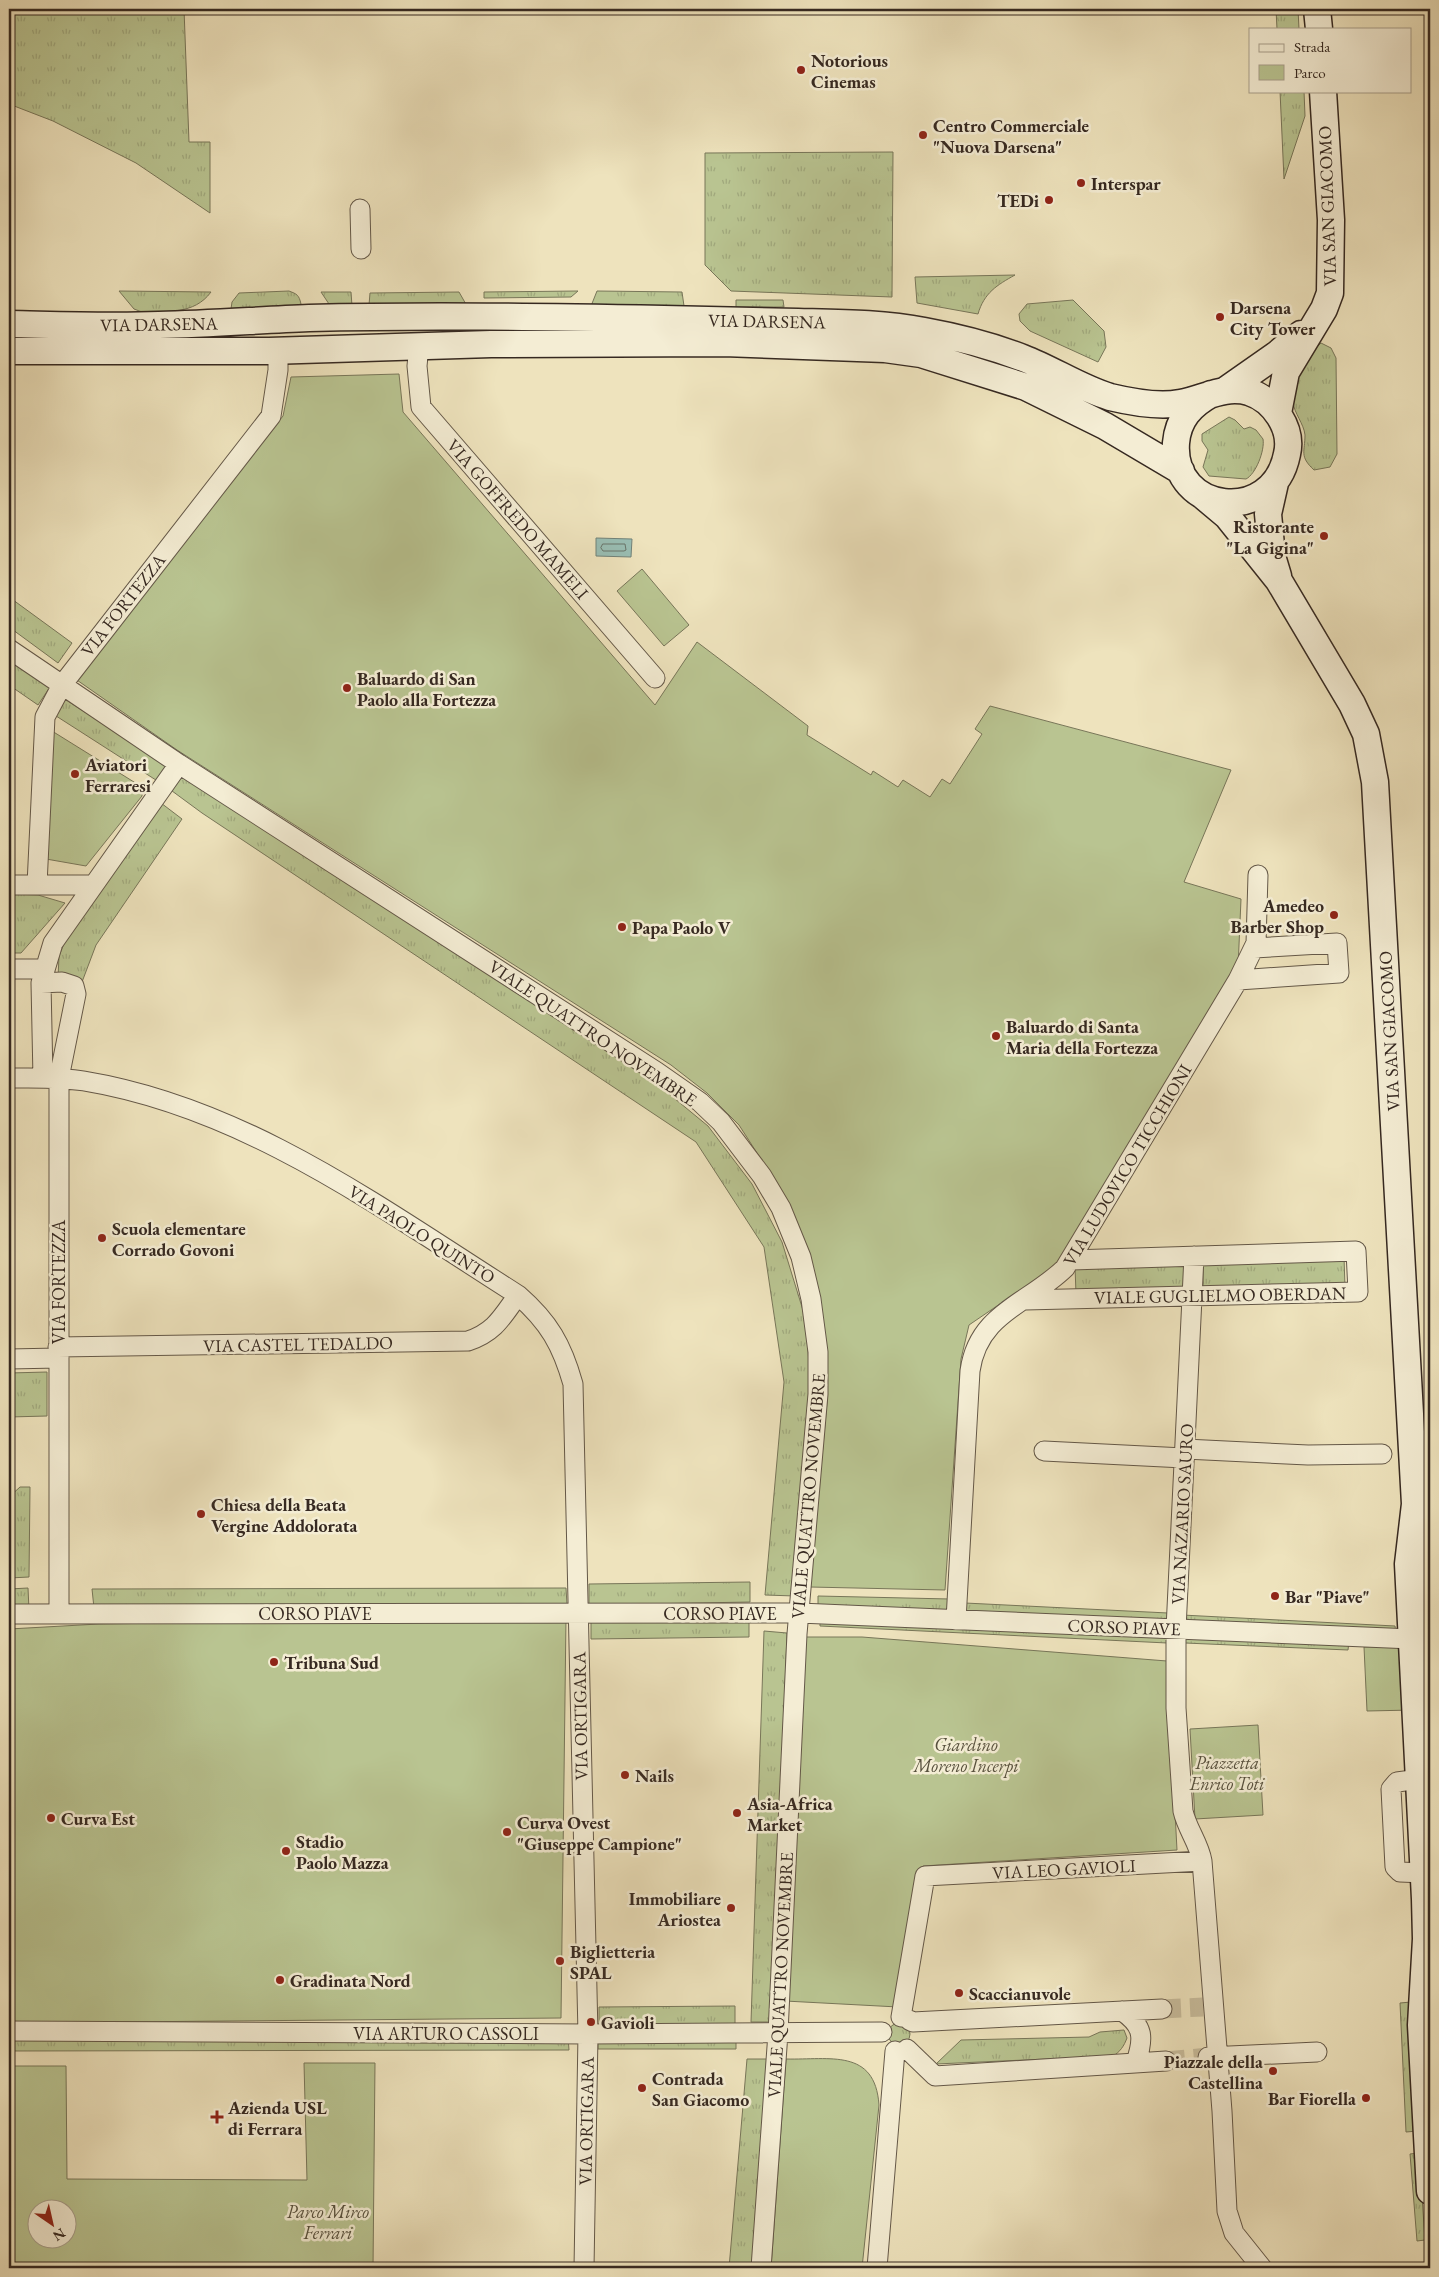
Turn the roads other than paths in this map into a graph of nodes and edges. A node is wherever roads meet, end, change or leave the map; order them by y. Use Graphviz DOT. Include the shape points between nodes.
graph roads {
  1 [pos="1318,9"];
  2 [pos="1319,28"];
  3 [pos="1323,92"];
  4 [pos="360,209"];
  5 [pos="361,249"];
  6 [pos="309,318"];
  7 [pos="1318,318"];
  8 [pos="9,324"];
  9 [pos="419,345"];
  10 [pos="309,349"];
  11 [pos="278,350"];
  12 [pos="9,351"];
  13 [pos="1218,392"];
  14 [pos="1278,413"];
  15 [pos="1180,471"];
  16 [pos="1275,483"];
  17 [pos="1202,495"];
  18 [pos="1280,581"];
  19 [pos="9,649"];
  20 [pos="655,678"];
  21 [pos="62,685"];
  22 [pos="179,764"];
  23 [pos="1258,875"];
  24 [pos="9,885"];
  25 [pos="37,885"];
  26 [pos="92,885"];
  27 [pos="1254,948"];
  28 [pos="9,969"];
  29 [pos="42,976"];
  30 [pos="1238,980"];
  31 [pos="9,1078"];
  32 [pos="51,1078"];
  33 [pos="1194,1256"];
  34 [pos="1071,1260"];
  35 [pos="518,1295"];
  36 [pos="1192,1296"];
  37 [pos="1025,1300"];
  38 [pos="58,1352"];
  39 [pos="9,1358"];
  40 [pos="1044,1451"];
  41 [pos="1184,1454"];
  42 [pos="1382,1454"];
  43 [pos="577,1613"];
  44 [pos="9,1614"];
  45 [pos="59,1614"];
  46 [pos="799,1614"];
  47 [pos="956,1620"];
  48 [pos="1176,1630"];
  49 [pos="1424,1634"];
  50 [pos="1425,1779"];
  51 [pos="1202,1861"];
  52 [pos="1427,1873"];
  53 [pos="1427,1966"];
  54 [pos="1162,2009"];
  55 [pos="1122,2011"];
  56 [pos="905,2019"];
  57 [pos="9,2031"];
  58 [pos="882,2032"];
  59 [pos="778,2033"];
  60 [pos="588,2034"];
  61 [pos="901,2050"];
  62 [pos="1317,2052"];
  63 [pos="1213,2057"];
  64 [pos="1166,2060"];
  65 [pos="1136,2062"];
  66 [pos="1430,2191"];
  67 [pos="584,2268"];
  68 [pos="761,2268"];
  69 [pos="877,2268"];
  70 [pos="1262,2268"];
  1 -- 2 [label="main road"];
  3 -- 7 [label="main road, VIA SAN GIACOMO" via="1331,220 1331,283 1328,302"];
  4 -- 5 [label="street"];
  6 -- 8 [label="main road, VIA DARSENA" via="154,326"];
  6 -- 10 [label="main road"];
  6 -- 13 [label="main road, VIA DARSENA" via="536,317 866,324 922,330 1023,358 1109,396 1157,404 1181,403"];
  7 -- 13 [label="main road, VIA SAN GIACOMO" via="1276,355"];
  7 -- 14 [label="main road, VIA SAN GIACOMO" via="1286,372"];
  9 -- 10 [label="main road, VIA DARSENA"];
  9 -- 15 [label="main road, VIA DARSENA" via="783,344 921,354 1026,388 1105,426"];
  9 -- 20 [label="street, VIA GOFFREDO MAMELI" via="416,366 421,407"];
  10 -- 11 [label="main road, VIA DARSENA"];
  11 -- 12 [label="main road, VIA DARSENA"];
  11 -- 21 [label="street, VIA FORTEZZA" via="271,416"];
  13 -- 14 [label="main road, VIA DARSENA" via="1249,392"];
  13 -- 15 [label="main road, VIA DARSENA" via="1197,402 1185,414 1177,432 1175,453"];
  14 -- 16 [label="main road, VIA DARSENA" via="1286,431 1289,450"];
  15 -- 17 [label="main road, VIA DARSENA"];
  16 -- 17 [label="main road, VIA DARSENA" via="1260,496 1232,503"];
  16 -- 18 [label="main road, VIA SAN GIACOMO" via="1268,514 1272,556"];
  17 -- 18 [label="main road, VIA SAN GIACOMO" via="1227,516"];
  18 -- 49 [label="main road, VIA SAN GIACOMO" via="1352,704 1366,734 1374,773 1415,1504 1408,1564"];
  19 -- 21 [label="street, VIALE QUATTRO NOVEMBRE"];
  21 -- 22 [label="street, VIALE QUATTRO NOVEMBRE"];
  21 -- 25 [label="street, VIA FORTEZZA" via="44,717"];
  22 -- 26 [label="street, VIA FORTEZZA"];
  22 -- 46 [label="street, VIALE QUATTRO NOVEMBRE" via="657,1072 700,1102 744,1150 781,1208 794,1237 806,1278 816,1335 818,1394"];
  23 -- 27 [label="street"];
  24 -- 25 [label="street"];
  25 -- 26 [label="street"];
  26 -- 29 [label="street, VIA FORTEZZA" via="61,929"];
  27 -- 30 [label="street"];
  27 -- 30 [label="street" via="1337,942 1339,973"];
  28 -- 29 [label="street"];
  29 -- 32 [label="street, VIA FORTEZZA"];
  29 -- 32 [label="street, VIA FORTEZZA" via="74,986 76,990"];
  30 -- 34 [label="street, VIA LUDOVICO TICCHIONI"];
  31 -- 32 [label="street, VIA PAOLO QUINTO"];
  32 -- 35 [label="street, VIA PAOLO QUINTO" via="84,1080 145,1094 252,1134 315,1166"];
  32 -- 38 [label="street, VIA FORTEZZA"];
  33 -- 34 [label="street, VIALE GUGLIELMO OBERDAN"];
  33 -- 36 [label="street, VIA NAZARIO SAURO"];
  33 -- 36 [label="street, VIALE GUGLIELMO OBERDAN" via="1356,1252 1358,1292"];
  34 -- 37 [label="street, VIA LUDOVICO TICCHIONI" via="1058,1275"];
  35 -- 38 [label="street, VIA CASTEL TEDALDO" via="496,1326 484,1336 468,1341"];
  35 -- 43 [label="street, VIA PAOLO QUINTO" via="539,1314 554,1334 573,1384"];
  36 -- 37 [label="street, VIALE GUGLIELMO OBERDAN"];
  36 -- 41 [label="street, VIA NAZARIO SAURO"];
  37 -- 47 [label="street, VIA LUDOVICO TICCHIONI" via="1000,1314 975,1348 971,1360"];
  38 -- 39 [label="street, VIA CASTEL TEDALDO"];
  38 -- 45 [label="street, VIA FORTEZZA"];
  40 -- 41 [label="street"];
  41 -- 42 [label="street"];
  41 -- 48 [label="street, VIA NAZARIO SAURO"];
  43 -- 45 [label="street, CORSO PIAVE"];
  43 -- 46 [label="street, CORSO PIAVE"];
  43 -- 60 [label="street, VIA ORTIGARA"];
  44 -- 45 [label="street, CORSO PIAVE"];
  46 -- 47 [label="street, CORSO PIAVE"];
  46 -- 59 [label="street, VIALE QUATTRO NOVEMBRE"];
  47 -- 48 [label="street, CORSO PIAVE"];
  48 -- 49 [label="street, CORSO PIAVE"];
  48 -- 51 [label="street, VIA NAZARIO SAURO" via="1176,1708 1183,1811"];
  49 -- 50 [label="main road, VIA SAN GIACOMO"];
  50 -- 52 [label="main road, VIA SAN GIACOMO"];
  51 -- 56 [label="street, VIA LEO GAVIOLI" via="925,1876"];
  51 -- 63 [label="street, VIA NAZARIO SAURO"];
  52 -- 53 [label="main road, VIA SAN GIACOMO"];
  53 -- 66 [label="main road, VIA SAN GIACOMO" via="1421,2025"];
  54 -- 55 [label="street"];
  55 -- 56 [label="street" via="913,2022"];
  55 -- 65 [label="street" via="1134,2020 1141,2031 1142,2046"];
  56 -- 58 [label="street" via="890,2020"];
  56 -- 61 [label="street" via="914,2027 916,2036 913,2044"];
  57 -- 60 [label="street, VIA ARTURO CASSOLI"];
  58 -- 59 [label="street, VIA ARTURO CASSOLI"];
  58 -- 61 [label="street" via="884,2043"];
  59 -- 60 [label="street, VIA ARTURO CASSOLI"];
  59 -- 68 [label="street, VIALE QUATTRO NOVEMBRE"];
  60 -- 67 [label="street, VIA ORTIGARA"];
  61 -- 65 [label="street" via="935,2076"];
  61 -- 69 [label="street"];
  62 -- 63 [label="street"];
  63 -- 70 [label="street" via="1222,2111 1227,2211 1234,2233"];
  64 -- 65 [label="street"];
}
